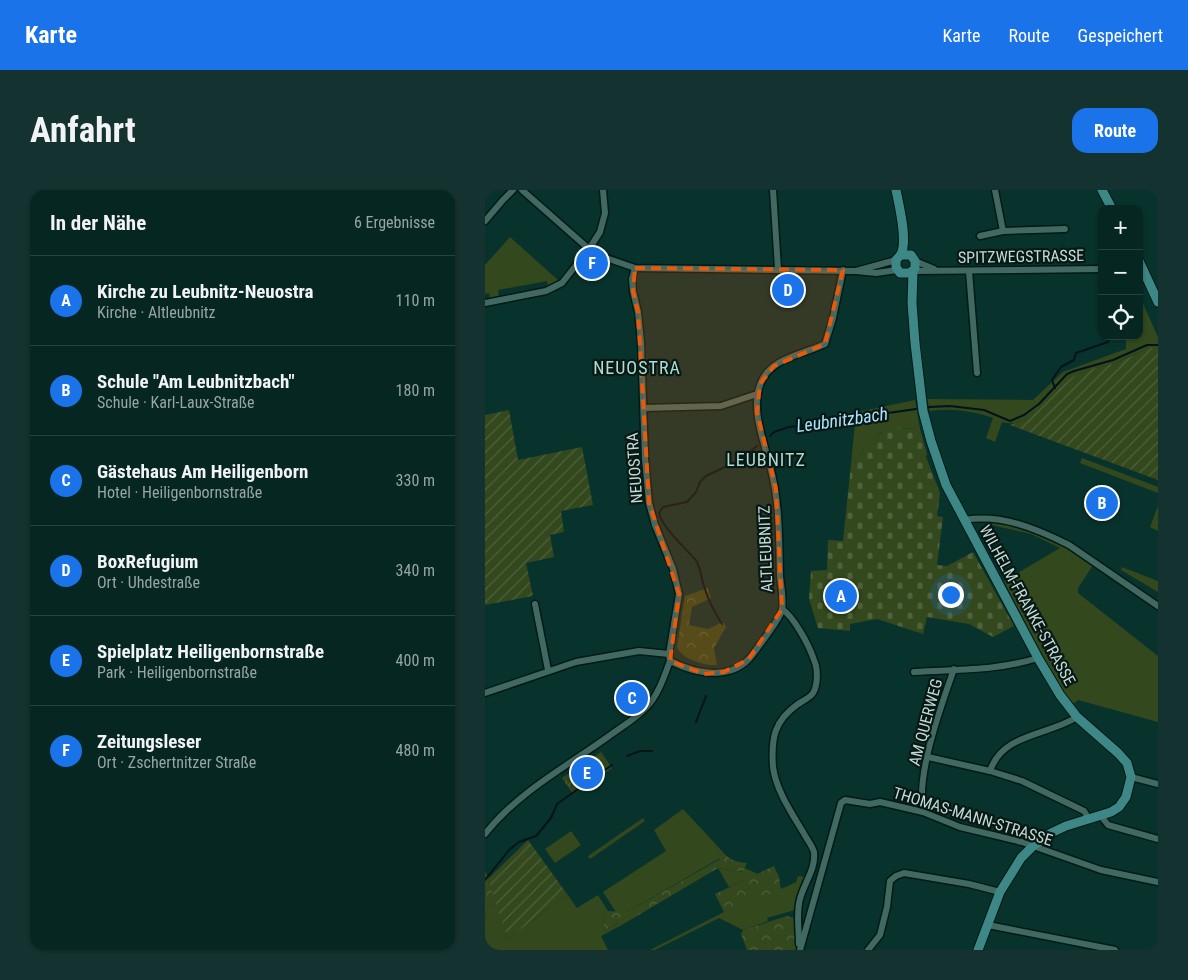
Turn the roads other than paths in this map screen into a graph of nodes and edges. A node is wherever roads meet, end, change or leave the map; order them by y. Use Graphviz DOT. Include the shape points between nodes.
graph roads {
  1 [pos="513,190"];
  2 [pos="522,190"];
  3 [pos="603,190"];
  4 [pos="773,190"];
  5 [pos="896,190"];
  6 [pos="995,190"];
  7 [pos="1102,190"];
  8 [pos="1109,205"];
  9 [pos="485,221"];
  10 [pos="903,228"];
  11 [pos="1065,230"];
  12 [pos="1003,231"];
  13 [pos="980,236"];
  14 [pos="589,249"];
  15 [pos="898,258"];
  16 [pos="913,258"];
  17 [pos="635,268"];
  18 [pos="778,269"];
  19 [pos="1098,269"];
  20 [pos="1143,269"];
  21 [pos="843,270"];
  22 [pos="857,271"];
  23 [pos="913,271"];
  24 [pos="940,271"];
  25 [pos="969,271"];
  26 [pos="900,272"];
  27 [pos="1158,302"];
  28 [pos="485,303"];
  29 [pos="912,303"];
  30 [pos="977,373"];
  31 [pos="757,394"];
  32 [pos="644,408"];
  33 [pos="963,520"];
  34 [pos="535,604"];
  35 [pos="1158,606"];
  36 [pos="782,610"];
  37 [pos="670,657"];
  38 [pos="1038,658"];
  39 [pos="954,669"];
  40 [pos="548,670"];
  41 [pos="915,672"];
  42 [pos="485,692"];
  43 [pos="1077,717"];
  44 [pos="928,757"];
  45 [pos="990,771"];
  46 [pos="1131,777"];
  47 [pos="1158,784"];
  48 [pos="923,812"];
  49 [pos="1101,816"];
  50 [pos="1089,820"];
  51 [pos="485,834"];
  52 [pos="1158,839"];
  53 [pos="1032,846"];
  54 [pos="1158,882"];
  55 [pos="1000,892"];
  56 [pos="988,925"];
  57 [pos="800,950"];
  58 [pos="868,950"];
  59 [pos="978,950"];
  60 [pos="1115,950"];
  1 -- 9 [label="street"];
  2 -- 14 [label="street"];
  3 -- 14 [label="street" via="605,213 600,232"];
  4 -- 18 [label="street"];
  5 -- 10 [label="street"];
  6 -- 12 [label="street"];
  7 -- 8 [label="street"];
  10 -- 15 [label="street, WILHELM-FRANKE-STRASSE"];
  10 -- 16 [label="street"];
  11 -- 12 [label="street"];
  12 -- 13 [label="street"];
  14 -- 17 [label="street"];
  14 -- 28 [label="street" via="567,278 556,286"];
  15 -- 16 [label="street"];
  15 -- 22 [label="street"];
  15 -- 26 [label="street, WILHELM-FRANKE-STRASSE"];
  16 -- 23 [label="street, WILHELM-FRANKE-STRASSE"];
  16 -- 24 [label="street, SPITZWEGSTRASSE"];
  17 -- 18 [label="street"];
  17 -- 32 [label="street, NEUOSTRA" via="632,279 639,320"];
  18 -- 21 [label="street"];
  19 -- 25 [label="street, SPITZWEGSTRASSE"];
  20 -- 27 [label="street"];
  21 -- 22 [label="street"];
  21 -- 31 [label="street, ALTLEUBNITZ" via="825,344 774,366 765,374"];
  22 -- 26 [label="street"];
  23 -- 24 [label="street, SPITZWEGSTRASSE"];
  23 -- 26 [label="street"];
  23 -- 29 [label="street, WILHELM-FRANKE-STRASSE"];
  24 -- 25 [label="street, SPITZWEGSTRASSE"];
  25 -- 30 [label="street"];
  26 -- 29 [label="street, WILHELM-FRANKE-STRASSE"];
  29 -- 33 [label="street, WILHELM-FRANKE-STRASSE" via="923,411 940,468"];
  31 -- 32 [label="street" via="721,406"];
  31 -- 36 [label="street, ALTLEUBNITZ" via="757,412 776,489"];
  32 -- 37 [label="street, NEUOSTRA" via="649,503 678,585"];
  33 -- 35 [label="street" via="991,518 1009,521 1057,539"];
  33 -- 38 [label="street, WILHELM-FRANKE-STRASSE"];
  34 -- 40 [label="street"];
  36 -- 37 [label="street" via="741,666 704,674 685,668"];
  36 -- 57 [label="street, ALTLEUBNITZ" via="792,618 816,665 813,694 782,717 774,732 773,746 776,782 813,850 812,867 800,898"];
  37 -- 40 [label="street" via="639,651"];
  37 -- 51 [label="street, NEUOSTRA" via="654,699 645,708 518,800"];
  38 -- 39 [label="street" via="992,669"];
  38 -- 43 [label="street, WILHELM-FRANKE-STRASSE"];
  39 -- 41 [label="street"];
  39 -- 44 [label="street, AM QUERWEG" via="938,714"];
  40 -- 42 [label="street"];
  43 -- 45 [label="street" via="1000,751"];
  43 -- 46 [label="street, WILHELM-FRANKE-STRASSE" via="1127,763"];
  44 -- 45 [label="street"];
  44 -- 48 [label="street, AM QUERWEG" via="922,787"];
  45 -- 50 [label="street" via="1063,800 1084,811"];
  46 -- 47 [label="street"];
  46 -- 49 [label="street" via="1126,797 1119,807"];
  48 -- 53 [label="street, THOMAS-MANN-STRASSE" via="960,827"];
  48 -- 57 [label="street, THOMAS-MANN-STRASSE" via="880,802 870,804 845,800 841,804"];
  49 -- 50 [label="street"];
  49 -- 52 [label="street" via="1107,825"];
  50 -- 53 [label="street" via="1066,826"];
  53 -- 54 [label="street, THOMAS-MANN-STRASSE" via="1101,870"];
  53 -- 55 [label="street"];
  55 -- 56 [label="street"];
  55 -- 58 [label="street" via="899,874 890,881 880,935"];
  56 -- 59 [label="street"];
  56 -- 60 [label="street"];
}
